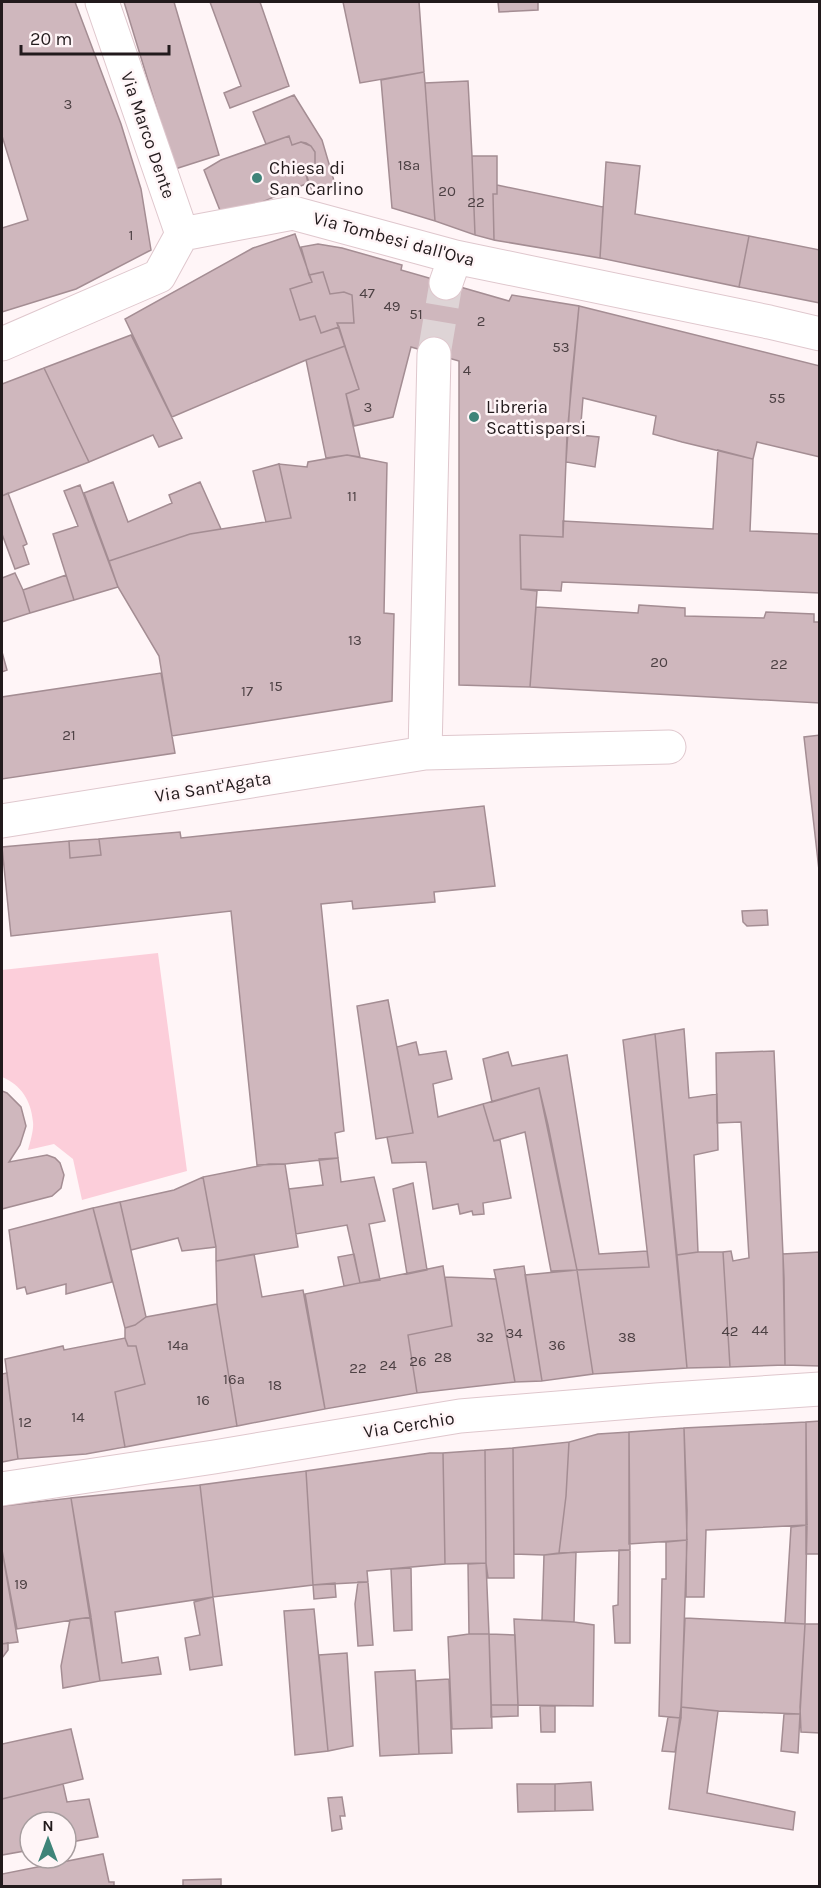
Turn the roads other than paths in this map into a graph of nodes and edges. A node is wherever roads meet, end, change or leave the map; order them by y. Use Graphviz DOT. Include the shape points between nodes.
graph roads {
  1 [pos="102,2"];
  2 [pos="182,234"];
  3 [pos="819,334"];
  4 [pos="2,344"];
  5 [pos="434,354"];
  6 [pos="669,747"];
  7 [pos="425,753"];
  8 [pos="2,821"];
  9 [pos="819,1389"];
  10 [pos="2,1489"];
  1 -- 2 [label="street, Via Marco Dente"];
  2 -- 3 [label="street, Via Tombesi dall'Ova" via="293,213 451,270 769,322"];
  2 -- 4 [label="street" via="159,276"];
  5 -- 7 [label="street"];
  6 -- 7 [label="street, Via Sant'Agata"];
  7 -- 8 [label="street, Via Sant'Agata"];
  9 -- 10 [label="street, Via Cerchio" via="460,1416"];
}
